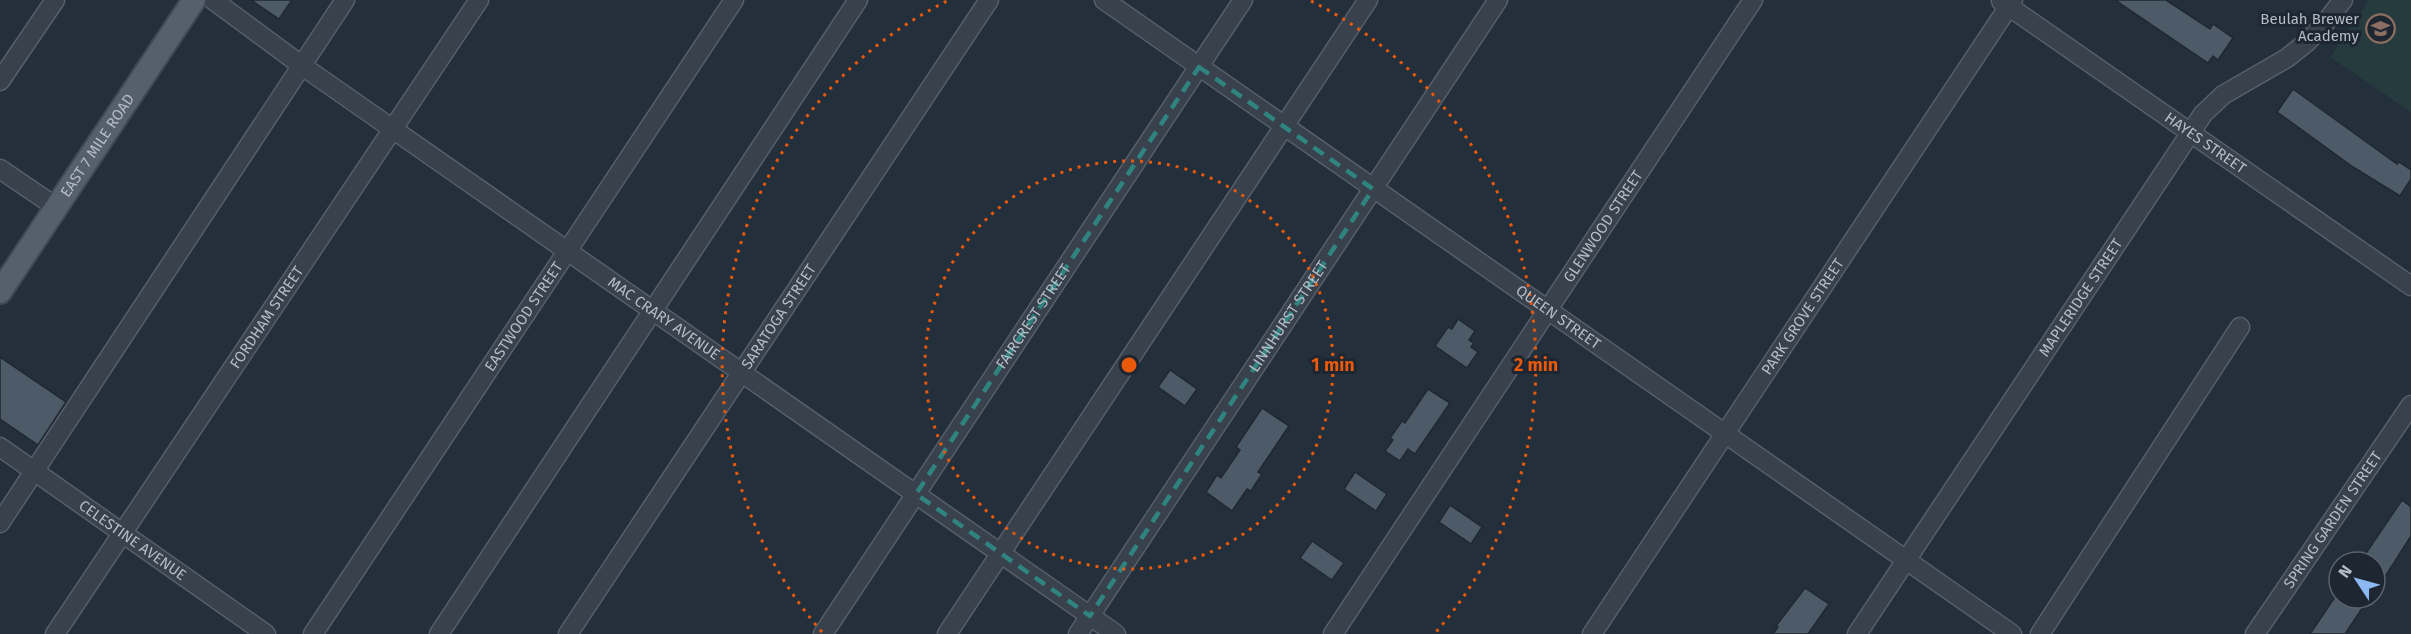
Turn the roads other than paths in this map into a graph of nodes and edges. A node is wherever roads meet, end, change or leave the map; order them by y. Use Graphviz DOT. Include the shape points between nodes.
graph roads {
  1 [pos="55,0"];
  2 [pos="194,0"];
  3 [pos="213,0"];
  4 [pos="345,0"];
  5 [pos="479,0"];
  6 [pos="734,0"];
  7 [pos="858,0"];
  8 [pos="989,0"];
  9 [pos="1104,0"];
  10 [pos="1243,0"];
  11 [pos="1368,0"];
  12 [pos="1498,0"];
  13 [pos="1753,0"];
  14 [pos="2343,0"];
  15 [pos="2007,2"];
  16 [pos="302,65"];
  17 [pos="1199,67"];
  18 [pos="0,81"];
  19 [pos="1284,126"];
  20 [pos="393,129"];
  21 [pos="2189,132"];
  22 [pos="0,169"];
  23 [pos="1374,189"];
  24 [pos="56,207"];
  25 [pos="568,250"];
  26 [pos="2411,286"];
  27 [pos="1,289"];
  28 [pos="654,310"];
  29 [pos="1548,310"];
  30 [pos="2240,327"];
  31 [pos="742,372"];
  32 [pos="2408,415"];
  33 [pos="1725,434"];
  34 [pos="0,447"];
  35 [pos="35,471"];
  36 [pos="916,494"];
  37 [pos="0,523"];
  38 [pos="123,532"];
  39 [pos="1001,553"];
  40 [pos="1905,561"];
  41 [pos="1090,616"];
  42 [pos="55,634"];
  43 [pos="266,634"];
  44 [pos="313,634"];
  45 [pos="439,634"];
  46 [pos="568,634"];
  47 [pos="823,634"];
  48 [pos="947,634"];
  49 [pos="1078,634"];
  50 [pos="1116,634"];
  51 [pos="1333,634"];
  52 [pos="1592,634"];
  53 [pos="1857,634"];
  54 [pos="2012,634"];
  55 [pos="2040,634"];
  56 [pos="2255,634"];
  1 -- 18 [label="street"];
  2 -- 24 [label="main road, EAST 7 MILE ROAD"];
  3 -- 16 [label="street, MAC CRARY AVENUE"];
  4 -- 16 [label="street"];
  5 -- 20 [label="street, FORDHAM STREET"];
  6 -- 25 [label="street, EASTWOOD STREET"];
  7 -- 28 [label="street"];
  8 -- 31 [label="street, SARATOGA STREET"];
  9 -- 17 [label="street, QUEEN STREET"];
  10 -- 17 [label="street, FAIRCREST STREET"];
  11 -- 19 [label="street"];
  12 -- 23 [label="street, LINNHURST STREET"];
  13 -- 29 [label="street, GLENWOOD STREET"];
  14 -- 21 [label="street, MAPLERIDGE STREET" via="2307,42 2223,95"];
  15 -- 21 [label="street, HAYES STREET"];
  15 -- 33 [label="street, PARK GROVE STREET"];
  16 -- 20 [label="street, MAC CRARY AVENUE"];
  16 -- 35 [label="street"];
  17 -- 19 [label="street, QUEEN STREET"];
  17 -- 36 [label="street, FAIRCREST STREET"];
  19 -- 23 [label="street, QUEEN STREET"];
  19 -- 39 [label="street"];
  20 -- 25 [label="street, MAC CRARY AVENUE"];
  20 -- 38 [label="street, FORDHAM STREET"];
  21 -- 26 [label="street, HAYES STREET"];
  21 -- 40 [label="street, MAPLERIDGE STREET"];
  22 -- 24 [label="street"];
  23 -- 29 [label="street, QUEEN STREET"];
  23 -- 41 [label="street, LINNHURST STREET"];
  24 -- 27 [label="main road, EAST 7 MILE ROAD"];
  25 -- 28 [label="street, MAC CRARY AVENUE"];
  25 -- 44 [label="street, EASTWOOD STREET"];
  28 -- 31 [label="street, MAC CRARY AVENUE"];
  28 -- 45 [label="street"];
  29 -- 33 [label="street, QUEEN STREET"];
  29 -- 51 [label="street, GLENWOOD STREET"];
  30 -- 55 [label="street"];
  31 -- 36 [label="street, MAC CRARY AVENUE"];
  31 -- 46 [label="street, SARATOGA STREET"];
  32 -- 56 [label="street, SPRING GARDEN STREET"];
  33 -- 40 [label="street, QUEEN STREET"];
  33 -- 52 [label="street, PARK GROVE STREET"];
  34 -- 35 [label="street, CELESTINE AVENUE"];
  35 -- 37 [label="street"];
  35 -- 38 [label="street, CELESTINE AVENUE"];
  36 -- 39 [label="street, MAC CRARY AVENUE"];
  36 -- 47 [label="street, FAIRCREST STREET"];
  38 -- 42 [label="street, FORDHAM STREET"];
  38 -- 43 [label="street, CELESTINE AVENUE"];
  39 -- 41 [label="street, MAC CRARY AVENUE"];
  39 -- 48 [label="street"];
  40 -- 53 [label="street, MAPLERIDGE STREET"];
  40 -- 54 [label="street, QUEEN STREET"];
  41 -- 49 [label="street, LINNHURST STREET"];
  41 -- 50 [label="street, MAC CRARY AVENUE"];
}
